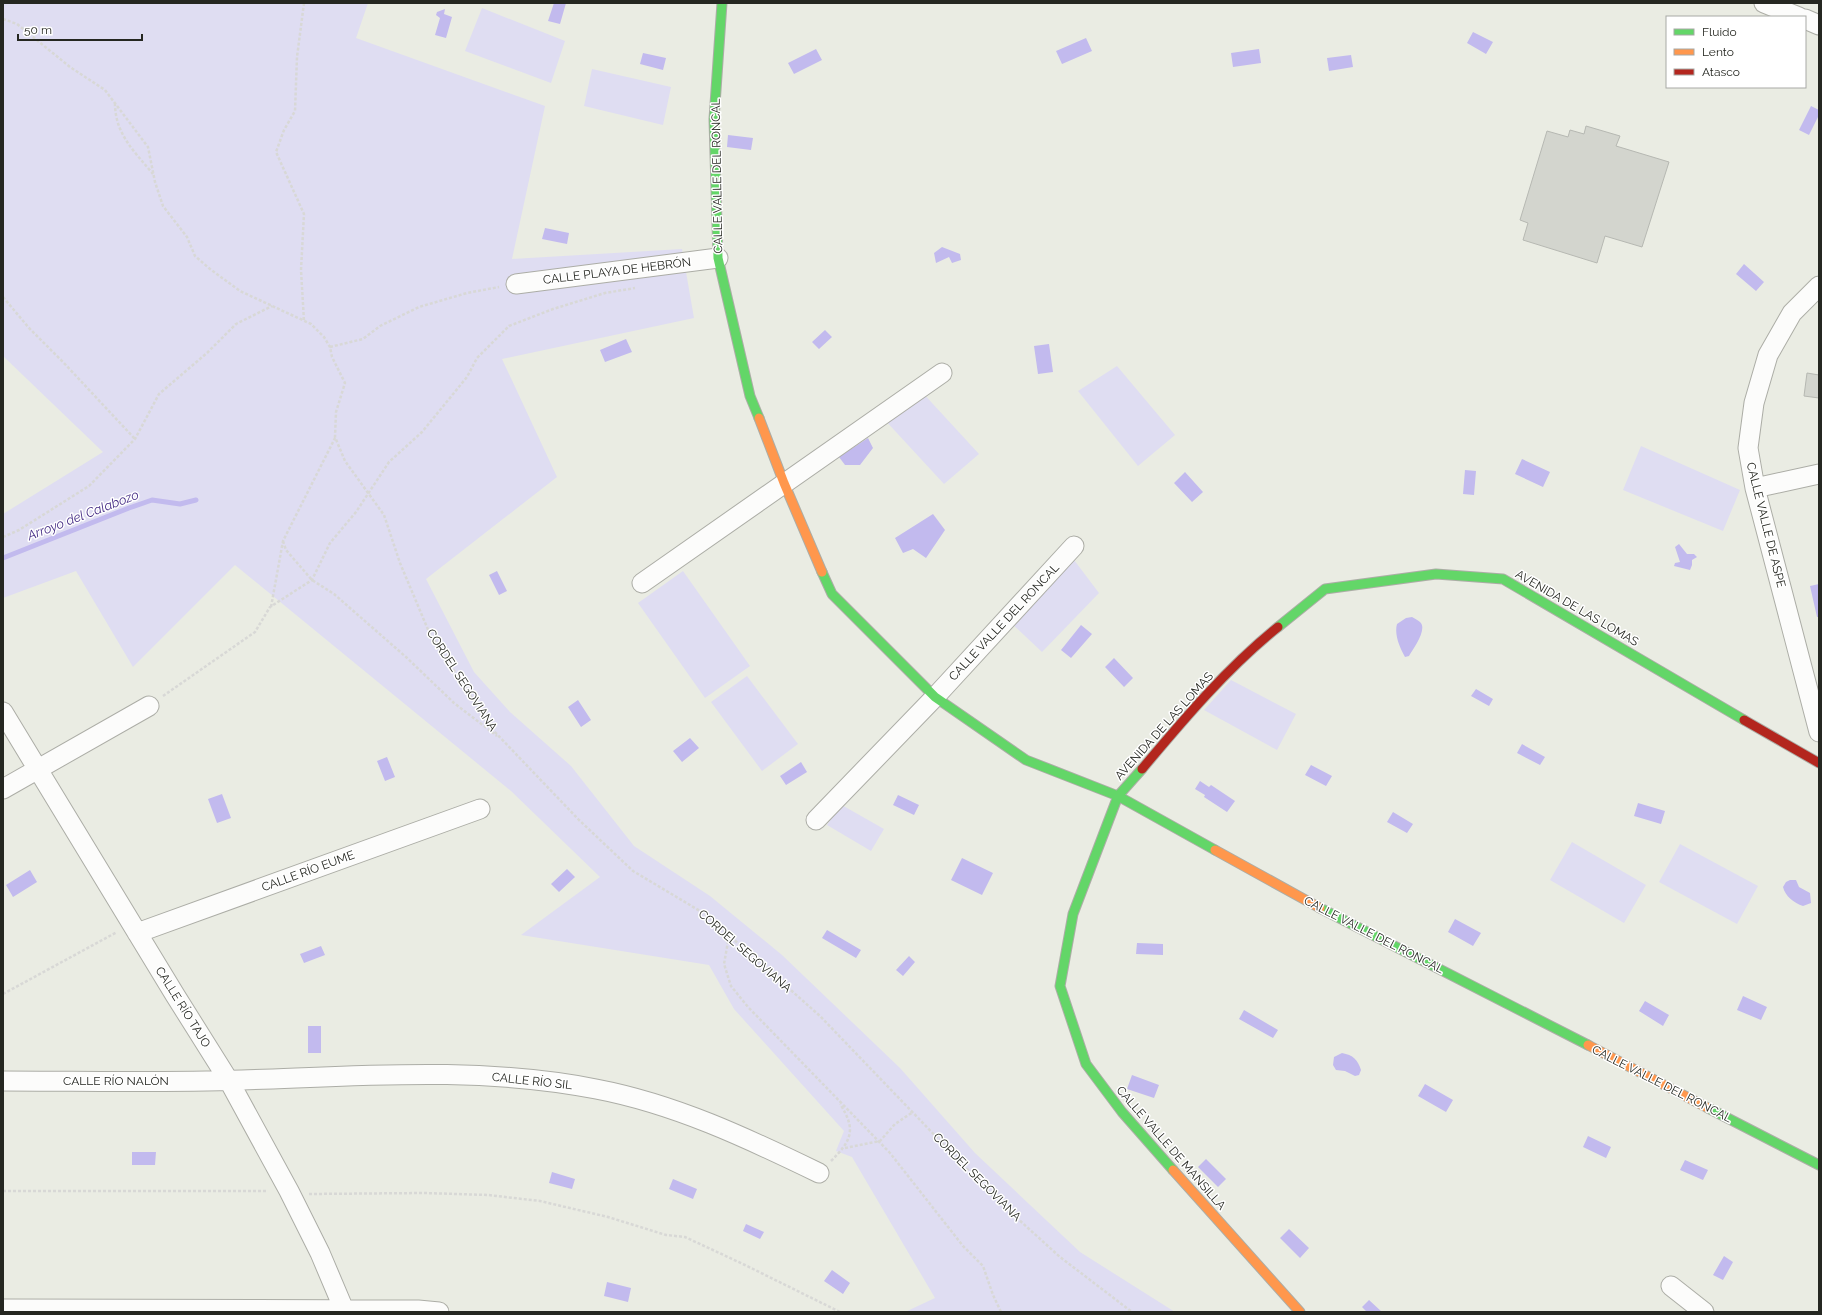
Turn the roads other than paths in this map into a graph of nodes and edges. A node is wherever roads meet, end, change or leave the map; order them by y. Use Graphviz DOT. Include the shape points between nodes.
graph roads {
  1 [pos="722,3"];
  2 [pos="1764,3"];
  3 [pos="1796,16"];
  4 [pos="1806,19"];
  5 [pos="1819,25"];
  6 [pos="718,258"];
  7 [pos="516,284"];
  8 [pos="1819,286"];
  9 [pos="942,373"];
  10 [pos="1819,474"];
  11 [pos="784,483"];
  12 [pos="1755,488"];
  13 [pos="1074,546"];
  14 [pos="642,583"];
  15 [pos="935,697"];
  16 [pos="149,706"];
  17 [pos="3,712"];
  18 [pos="1819,732"];
  19 [pos="1819,763"];
  20 [pos="38,769"];
  21 [pos="3,789"];
  22 [pos="1118,796"];
  23 [pos="480,809"];
  24 [pos="816,820"];
  25 [pos="134,928"];
  26 [pos="3,1081"];
  27 [pos="229,1081"];
  28 [pos="1819,1165"];
  29 [pos="819,1173"];
  30 [pos="1671,1286"];
  31 [pos="3,1308"];
  32 [pos="344,1311"];
  33 [pos="439,1312"];
  34 [pos="1300,1312"];
  35 [pos="1704,1312"];
  1 -- 6 [label="street, CALLE VALLE DEL RONCAL" via="714,119"];
  2 -- 3 [label="street"];
  4 -- 5 [label="street"];
  6 -- 7 [label="street, CALLE PLAYA DE HEBRÓN"];
  6 -- 11 [label="street, CALLE VALLE DEL RONCAL" via="750,396"];
  8 -- 12 [label="street, CALLE VALLE DE ASPE" via="1792,314 1768,355 1754,403 1748,448"];
  9 -- 11 [label="street"];
  10 -- 12 [label="street"];
  11 -- 14 [label="street"];
  11 -- 15 [label="street, CALLE VALLE DEL RONCAL" via="832,594"];
  12 -- 18 [label="street, CALLE VALLE DE ASPE"];
  13 -- 15 [label="street, CALLE VALLE DEL RONCAL"];
  15 -- 22 [label="street, CALLE VALLE DEL RONCAL" via="1026,760"];
  15 -- 24 [label="street, CALLE VALLE DEL RONCAL"];
  16 -- 20 [label="street"];
  17 -- 20 [label="street, CALLE RÍO TAJO"];
  19 -- 22 [label="street, AVENIDA DE LAS LOMAS" via="1503,579 1436,574 1325,588 1263,639 1202,698"];
  20 -- 21 [label="street"];
  20 -- 25 [label="street, CALLE RÍO TAJO"];
  22 -- 28 [label="street, CALLE VALLE DEL RONCAL" via="1305,900"];
  22 -- 34 [label="street, CALLE VALLE DE MANSILLA" via="1073,914 1060,986 1086,1064 1122,1112"];
  23 -- 25 [label="street, CALLE RÍO EUME"];
  25 -- 27 [label="street, CALLE RÍO TAJO"];
  26 -- 27 [label="street, CALLE RÍO NALÓN"];
  27 -- 29 [label="street, CALLE RÍO SIL" via="416,1074 491,1076 554,1082 597,1089 667,1107 741,1135"];
  27 -- 32 [label="street, CALLE RÍO TAJO" via="289,1191 320,1253"];
  30 -- 35 [label="street"];
  31 -- 32 [label="street"];
  32 -- 33 [label="street"];
}
